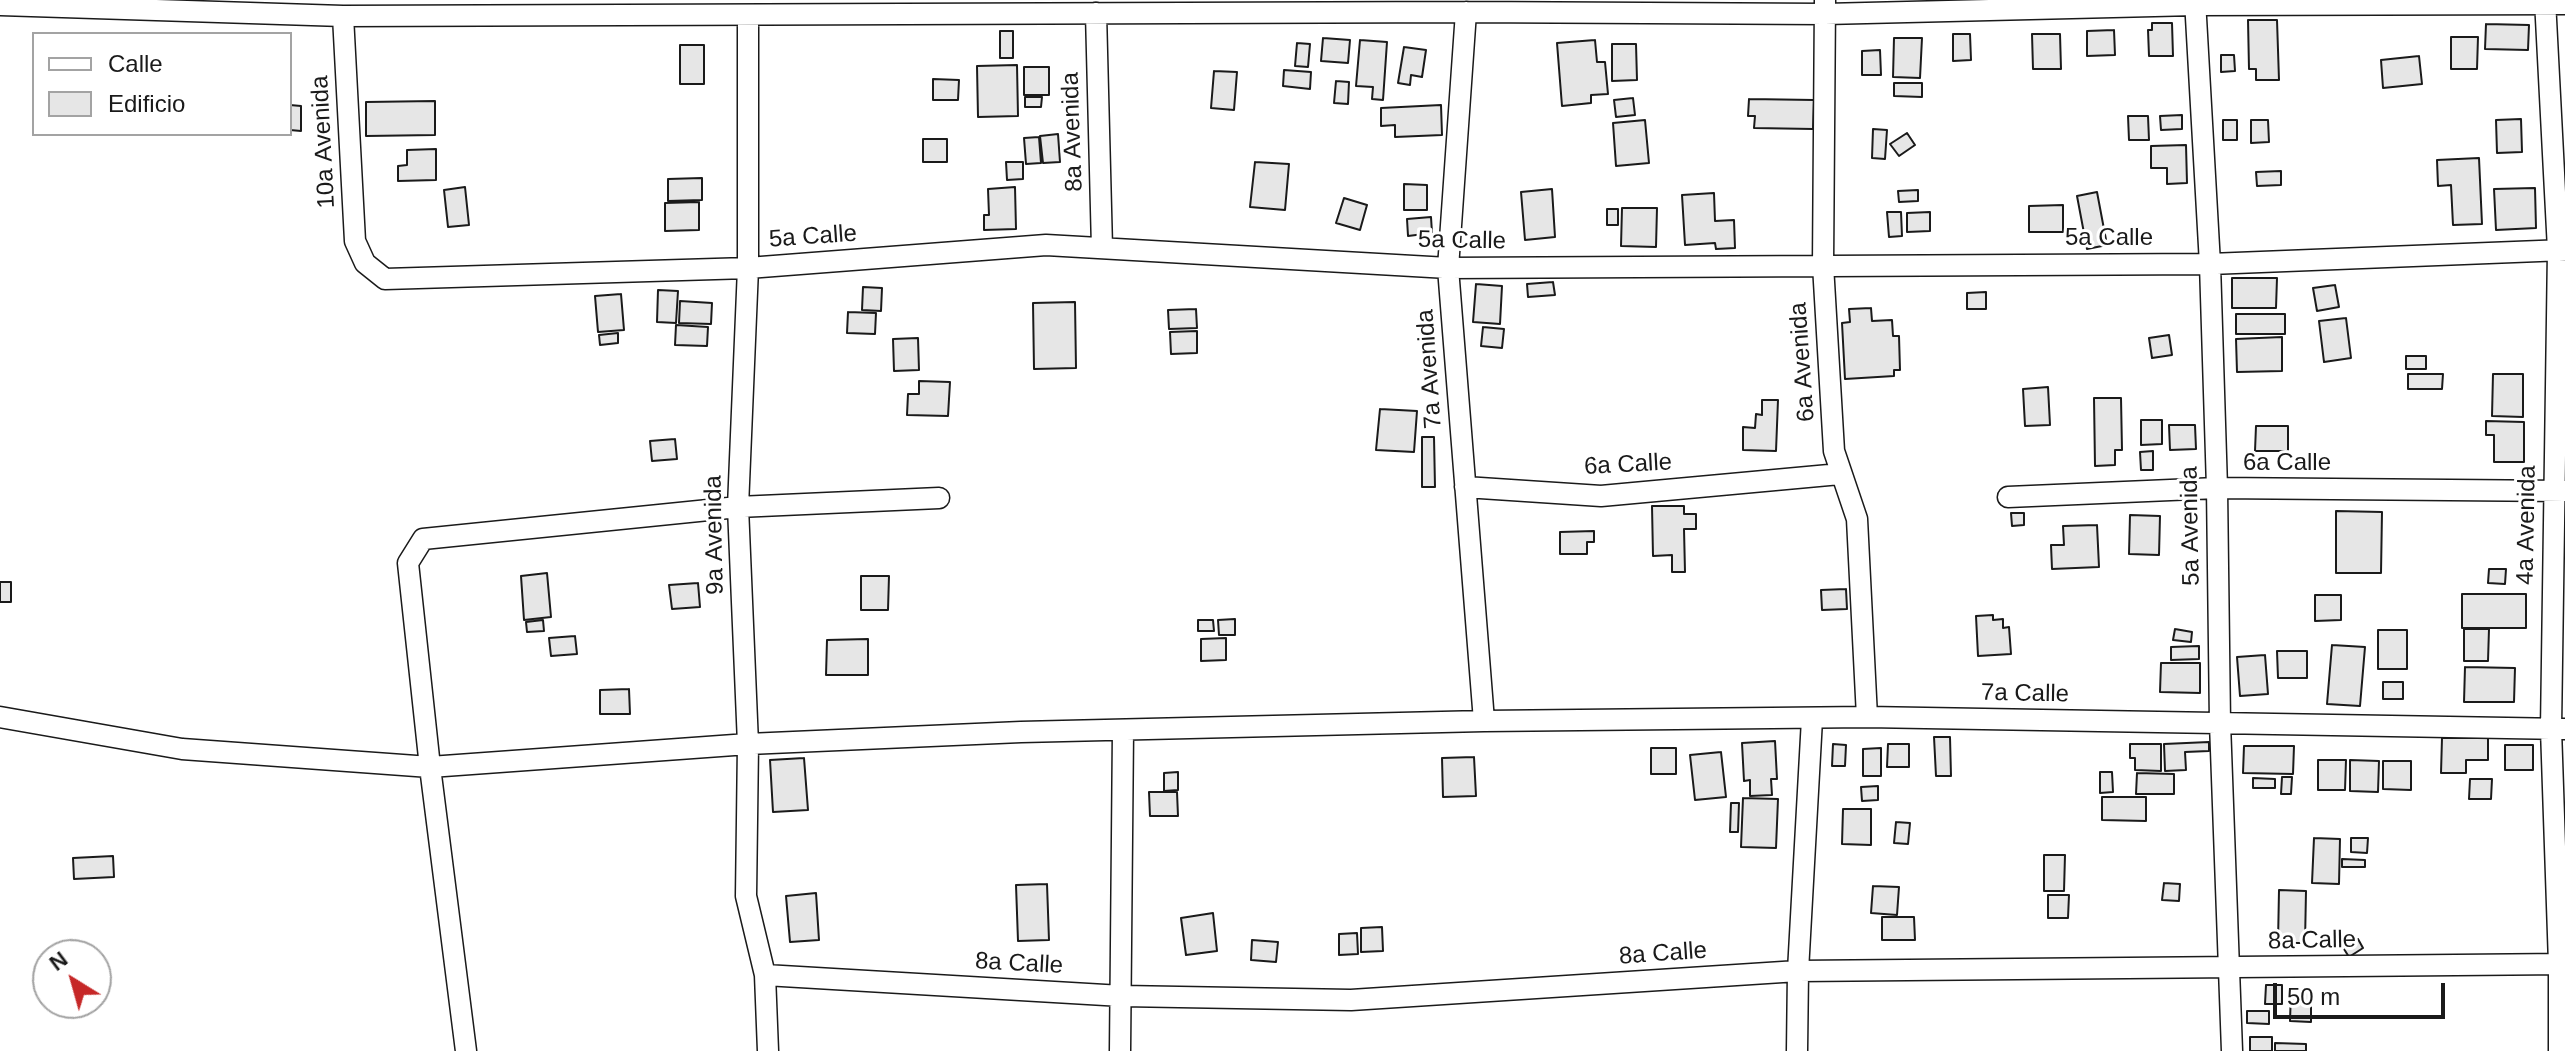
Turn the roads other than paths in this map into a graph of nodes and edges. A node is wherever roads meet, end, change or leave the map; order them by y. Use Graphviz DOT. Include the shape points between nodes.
graph roads {
  1 [pos="2195,2"];
  2 [pos="2552,3"];
  3 [pos="0,5"];
  4 [pos="1825,7"];
  5 [pos="1466,12"];
  6 [pos="1096,13"];
  7 [pos="343,16"];
  8 [pos="748,16"];
  9 [pos="1102,248"];
  10 [pos="2562,250"];
  11 [pos="365,263"];
  12 [pos="2210,264"];
  13 [pos="1823,265"];
  14 [pos="748,268"];
  15 [pos="1448,268"];
  16 [pos="1840,474"];
  17 [pos="1465,487"];
  18 [pos="2217,488"];
  19 [pos="2559,491"];
  20 [pos="2008,497"];
  21 [pos="939,498"];
  22 [pos="738,507"];
  23 [pos="0,717"];
  24 [pos="1867,717"];
  25 [pos="1812,719"];
  26 [pos="1484,721"];
  27 [pos="2220,723"];
  28 [pos="2558,729"];
  29 [pos="1123,730"];
  30 [pos="748,744"];
  31 [pos="430,767"];
  32 [pos="2562,964"];
  33 [pos="2230,968"];
  34 [pos="1798,971"];
  35 [pos="765,975"];
  36 [pos="1122,996"];
  37 [pos="466,1051"];
  38 [pos="768,1051"];
  39 [pos="1120,1051"];
  40 [pos="1797,1051"];
  41 [pos="2232,1051"];
  42 [pos="2559,1051"];
  1 -- 2 [label="street"];
  1 -- 4 [label="street"];
  1 -- 12 [label="street, 5a Avenida"];
  2 -- 10 [label="street, 4a Avenida"];
  3 -- 7 [label="street"];
  4 -- 5 [label="street"];
  4 -- 13 [label="street, 6a Avenida"];
  5 -- 6 [label="street"];
  5 -- 15 [label="street, 7a Avenida"];
  6 -- 8 [label="street"];
  6 -- 9 [label="street, 8a Avenida"];
  7 -- 8 [label="street"];
  7 -- 11 [label="street, 10a Avenida" via="355,241"];
  8 -- 14 [label="street, 9a Avenida"];
  9 -- 14 [label="street, 5a Calle" via="1046,245"];
  9 -- 15 [label="street, 5a Calle"];
  10 -- 12 [label="street, 5a Calle"];
  10 -- 19 [label="street, 4a Avenida"];
  11 -- 14 [label="street, 5a Calle" via="385,279"];
  12 -- 13 [label="street, 5a Calle"];
  12 -- 18 [label="street, 5a Avenida"];
  13 -- 15 [label="street, 5a Calle"];
  13 -- 16 [label="street, 6a Avenida" via="1834,451"];
  14 -- 22 [label="street, 9a Avenida"];
  15 -- 17 [label="street, 7a Avenida"];
  16 -- 17 [label="street, 6a Calle" via="1601,496"];
  16 -- 24 [label="street, 6a Avenida" via="1857,519"];
  17 -- 26 [label="street, 7a Avenida"];
  18 -- 19 [label="street, 6a Calle"];
  18 -- 20 [label="street, 6a Calle"];
  18 -- 27 [label="street, 5a Avenida"];
  19 -- 28 [label="street, 4a Avenida"];
  21 -- 22 [label="street"];
  22 -- 30 [label="street, 9a Avenida"];
  22 -- 31 [label="street" via="423,539 408,563"];
  23 -- 31 [label="street, 7a Calle" via="182,749"];
  24 -- 25 [label="street, 7a Calle"];
  24 -- 27 [label="street, 7a Calle"];
  25 -- 26 [label="street, 7a Calle"];
  25 -- 34 [label="street"];
  26 -- 29 [label="street, 7a Calle"];
  27 -- 28 [label="street, 7a Calle"];
  27 -- 33 [label="street, 5a Avenida"];
  28 -- 32 [label="street, 4a Avenida"];
  29 -- 30 [label="street, 7a Calle"];
  29 -- 36 [label="street"];
  30 -- 31 [label="street, 7a Calle"];
  30 -- 35 [label="street, 9a Avenida" via="746,896"];
  31 -- 37 [label="street"];
  32 -- 33 [label="street, 8a Calle"];
  32 -- 42 [label="street, 4a Avenida"];
  33 -- 34 [label="street, 8a Calle"];
  33 -- 41 [label="street, 5a Avenida"];
  34 -- 36 [label="street, 8a Calle" via="1351,1000"];
  34 -- 40 [label="street"];
  35 -- 36 [label="street, 8a Calle"];
  35 -- 38 [label="street, 9a Avenida"];
  36 -- 39 [label="street"];
}
